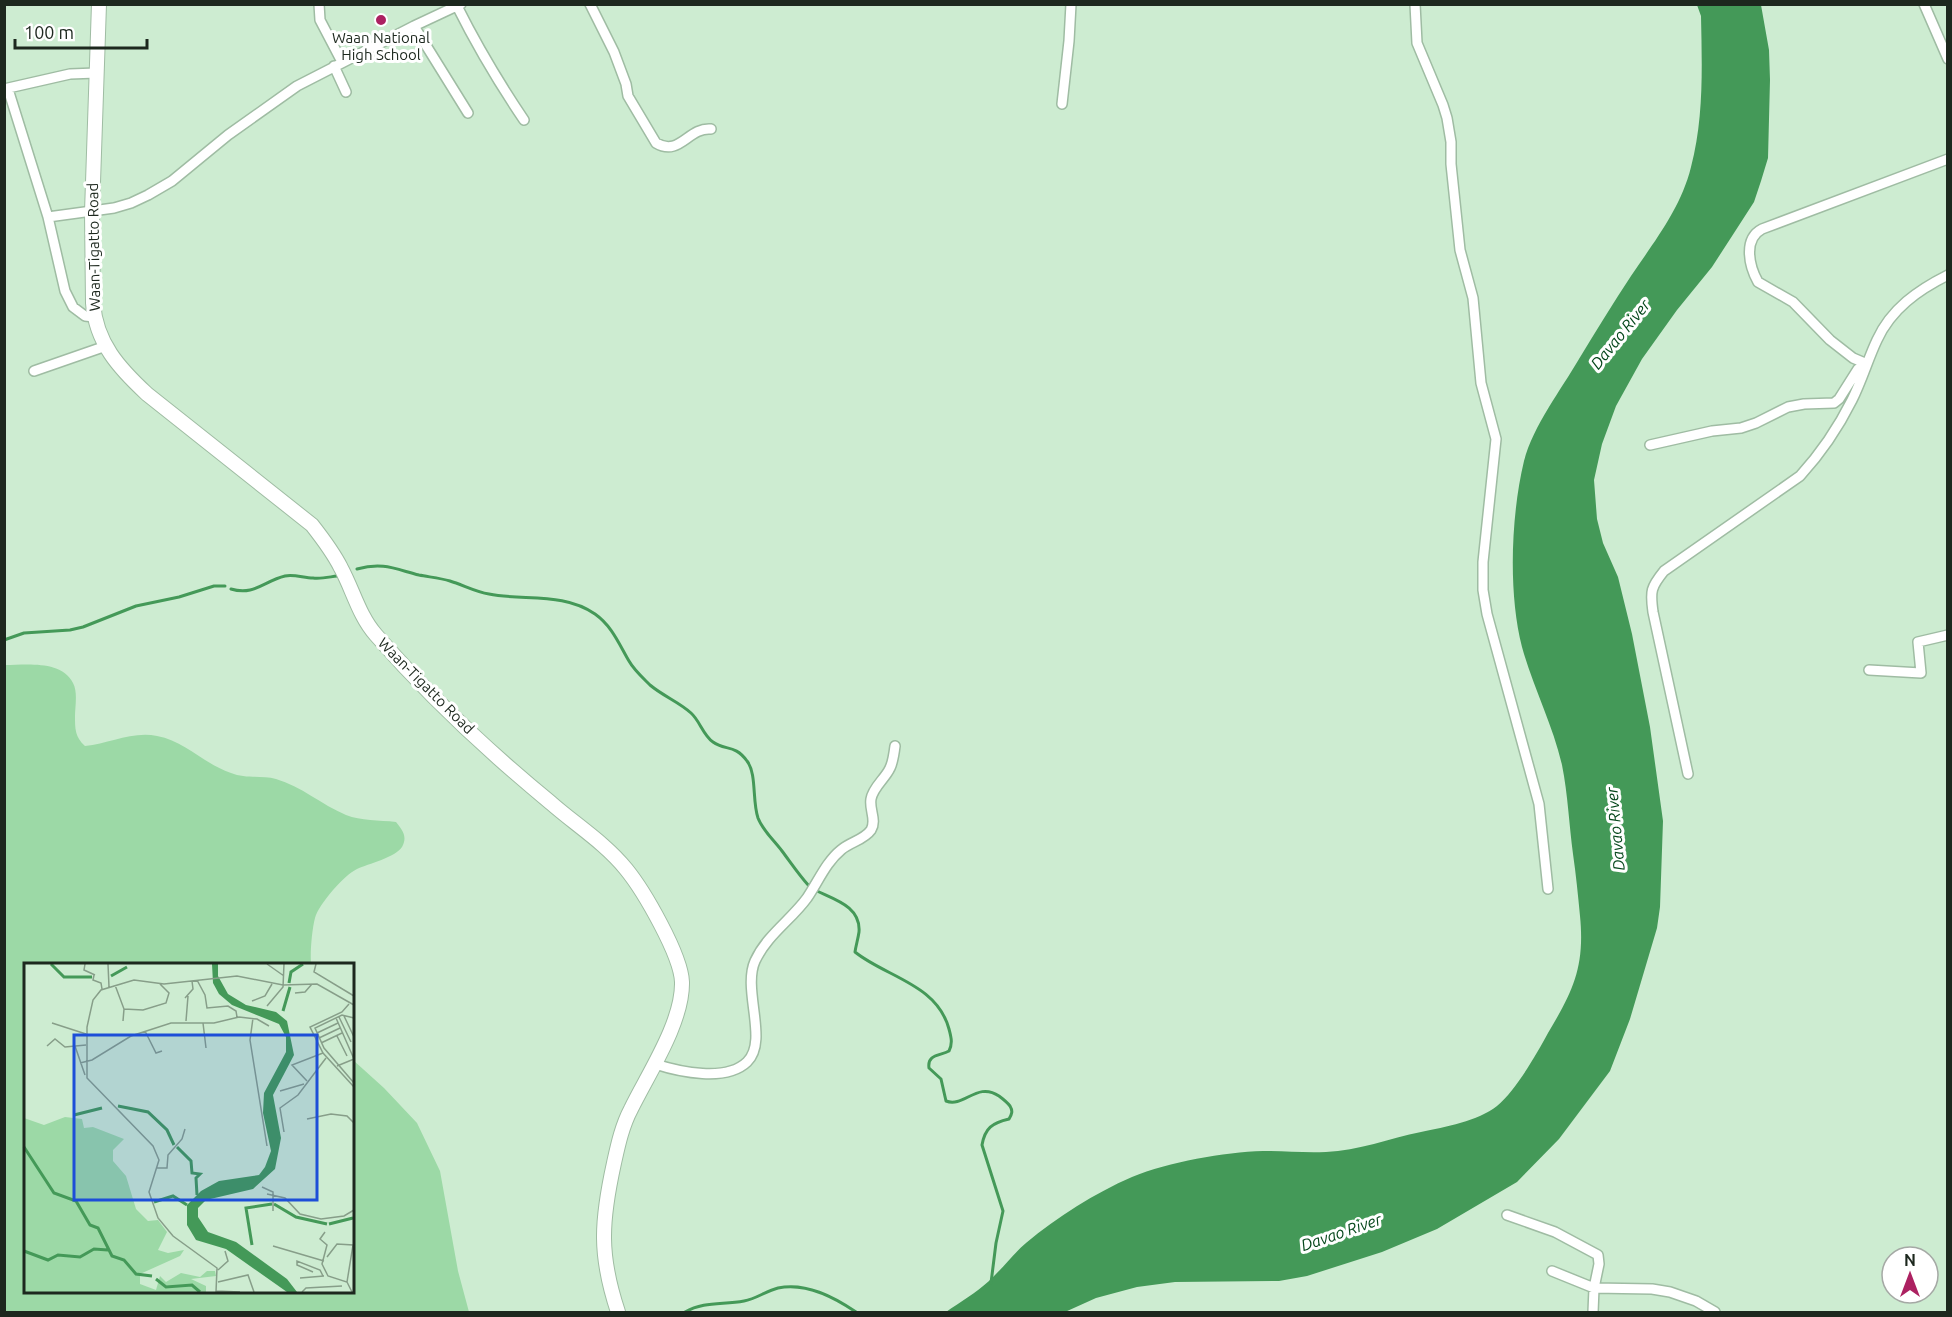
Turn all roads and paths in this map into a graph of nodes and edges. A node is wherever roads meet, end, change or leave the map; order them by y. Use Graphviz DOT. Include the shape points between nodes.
graph roads {
  1 [pos="99,4"];
  2 [pos="319,4"];
  3 [pos="590,4"];
  4 [pos="1071,4"];
  5 [pos="1415,4"];
  6 [pos="1924,4"];
  7 [pos="459,5"];
  8 [pos="414,26"];
  9 [pos="1947,59"];
  10 [pos="338,64"];
  11 [pos="96,73"];
  12 [pos="6,89"];
  13 [pos="346,92"];
  14 [pos="1062,104"];
  15 [pos="468,113"];
  16 [pos="524,120"];
  17 [pos="711,129"];
  18 [pos="1947,159"];
  19 [pos="92,212"];
  20 [pos="48,217"];
  21 [pos="1947,275"];
  22 [pos="94,317"];
  23 [pos="106,346"];
  24 [pos="1867,364"];
  25 [pos="34,370"];
  26 [pos="1650,445"];
  27 [pos="1947,635"];
  28 [pos="1869,670"];
  29 [pos="895,746"];
  30 [pos="1688,774"];
  31 [pos="1548,889"];
  32 [pos="655,1064"];
  33 [pos="1507,1215"];
  34 [pos="1552,1271"];
  35 [pos="1594,1288"];
  36 [pos="618,1312"];
  37 [pos="1593,1312"];
  38 [pos="1715,1312"];
  1 -- 11 [label="street, Waan-Tigatto Road"];
  2 -- 10 [label="street" via="320,20"];
  3 -- 17 [label="street" via="614,52 628,96 656,143 676,146 699,130"];
  4 -- 14 [label="street"];
  5 -- 31 [label="street" via="1417,43 1447,118 1460,250 1473,298 1481,383 1496,439 1483,590 1539,804"];
  6 -- 9 [label="street"];
  7 -- 8 [label="street"];
  7 -- 16 [label="street" via="474,40"];
  8 -- 10 [label="street"];
  8 -- 15 [label="street"];
  10 -- 13 [label="street"];
  10 -- 19 [label="street" via="262,110 172,181 131,203"];
  11 -- 12 [label="street" via="70,74"];
  11 -- 19 [label="street, Waan-Tigatto Road"];
  12 -- 20 [label="street"];
  18 -- 24 [label="street" via="1762,229 1750,240 1751,263 1758,282 1793,302 1830,340"];
  19 -- 20 [label="street"];
  19 -- 22 [label="street, Waan-Tigatto Road"];
  20 -- 22 [label="street" via="65,291 78,312"];
  21 -- 24 [label="street" via="1901,307 1885,326"];
  22 -- 23 [label="street, Waan-Tigatto Road"];
  23 -- 25 [label="street"];
  23 -- 32 [label="street, Waan-Tigatto Road" via="122,370 147,394 312,525 342,569 374,632 396,658 464,726 625,868 676,953 680,967 681,1001"];
  24 -- 26 [label="street" via="1858,369 1834,403 1788,407 1741,428"];
  24 -- 30 [label="street" via="1844,415 1800,476 1672,565 1653,585 1653,612"];
  27 -- 28 [label="street" via="1918,642 1921,672"];
  29 -- 32 [label="street" via="891,767 873,793 874,824 870,832 831,860 806,899 768,939 756,959 750,984 756,1035 748,1061 735,1070 699,1073"];
  32 -- 36 [label="street, Waan-Tigatto Road" via="621,1131 603,1224 607,1278"];
  33 -- 35 [label="street" via="1555,1232 1598,1255"];
  34 -- 35 [label="street"];
  35 -- 37 [label="street"];
  35 -- 38 [label="street" via="1670,1292"];
}
